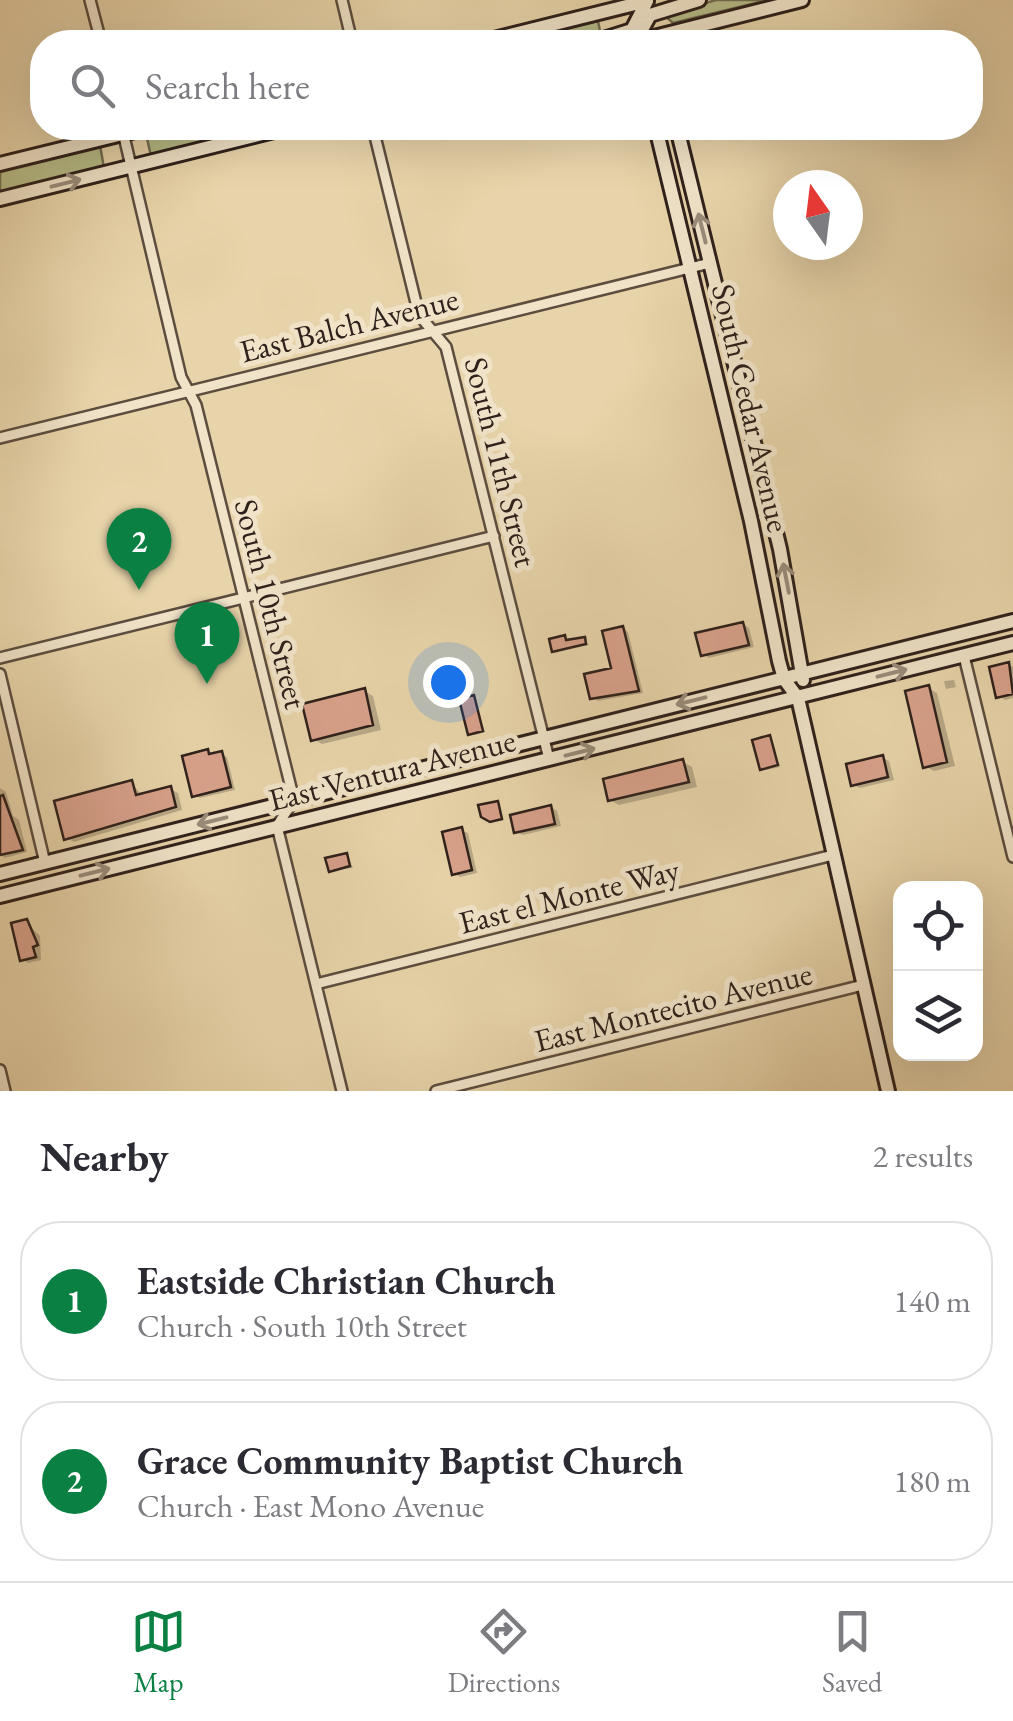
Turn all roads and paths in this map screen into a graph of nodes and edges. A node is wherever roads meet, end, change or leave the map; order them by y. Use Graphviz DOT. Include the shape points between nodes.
graph roads {
  1 [pos="90,0"];
  2 [pos="342,0"];
  3 [pos="699,0"];
  4 [pos="802,0"];
  5 [pos="625,3"];
  6 [pos="648,5"];
  7 [pos="98,30"];
  8 [pos="349,30"];
  9 [pos="526,30"];
  10 [pos="632,30"];
  11 [pos="638,30"];
  12 [pos="654,30"];
  13 [pos="692,30"];
  14 [pos="87,140"];
  15 [pos="125,140"];
  16 [pos="237,140"];
  17 [pos="376,140"];
  18 [pos="659,140"];
  19 [pos="680,140"];
  20 [pos="0,164"];
  21 [pos="131,166"];
  22 [pos="0,199"];
  23 [pos="710,263"];
  24 [pos="690,268"];
  25 [pos="432,330"];
  26 [pos="188,391"];
  27 [pos="0,438"];
  28 [pos="494,536"];
  29 [pos="244,598"];
  30 [pos="1013,621"];
  31 [pos="1013,643"];
  32 [pos="964,656"];
  33 [pos="0,658"];
  34 [pos="0,674"];
  35 [pos="804,674"];
  36 [pos="784,678"];
  37 [pos="798,698"];
  38 [pos="544,739"];
  39 [pos="549,759"];
  40 [pos="294,800"];
  41 [pos="278,826"];
  42 [pos="834,856"];
  43 [pos="1013,857"];
  44 [pos="45,863"];
  45 [pos="0,874"];
  46 [pos="0,896"];
  47 [pos="316,984"];
  48 [pos="864,985"];
  49 [pos="0,1070"];
  50 [pos="5,1091"];
  51 [pos="342,1091"];
  52 [pos="436,1091"];
  53 [pos="888,1091"];
  1 -- 7 [label="street"];
  2 -- 8 [label="street"];
  3 -- 6 [label="main road"];
  4 -- 13 [label="main road"];
  5 -- 6 [label="main road"];
  5 -- 9 [label="main road"];
  5 -- 10 [label="main road"];
  6 -- 11 [label="main road"];
  6 -- 12 [label="main road"];
  14 -- 20 [label="main road"];
  15 -- 21 [label="street, South 10th Street"];
  16 -- 21 [label="main road"];
  17 -- 25 [label="street, South 11th Street" via="419,314"];
  18 -- 24 [label="main road, South Cedar Avenue"];
  23 -- 19 [label="main road, South Cedar Avenue, one-way"];
  22 -- 21 [label="main road, one-way"];
  21 -- 26 [label="street, South 10th Street"];
  23 -- 24 [label="street, East Balch Avenue"];
  35 -- 23 [label="main road, South Cedar Avenue, one-way"];
  24 -- 25 [label="street, East Balch Avenue"];
  24 -- 36 [label="main road, South Cedar Avenue"];
  25 -- 26 [label="street, East Balch Avenue"];
  25 -- 28 [label="street, South 11th Street" via="446,347"];
  26 -- 27 [label="street, East Balch Avenue"];
  26 -- 29 [label="street, South 10th Street"];
  28 -- 29 [label="street"];
  28 -- 38 [label="street, South 11th Street"];
  29 -- 33 [label="street"];
  29 -- 40 [label="street, South 10th Street"];
  30 -- 35 [label="main road, East Ventura Avenue"];
  31 -- 32 [label="main road, East Ventura Avenue"];
  37 -- 32 [label="main road, East Ventura Avenue, one-way"];
  32 -- 43 [label="street"];
  34 -- 44 [label="street"];
  35 -- 36 [label="main road, East Ventura Avenue"];
  35 -- 37 [label="main road, South Cedar Avenue"];
  36 -- 37 [label="main road, South Cedar Avenue"];
  36 -- 38 [label="main road, East Ventura Avenue, one-way"];
  39 -- 37 [label="main road, East Ventura Avenue, one-way"];
  37 -- 42 [label="main road, South Cedar Avenue"];
  38 -- 39 [label="street, South 11th Street"];
  38 -- 40 [label="main road, East Ventura Avenue"];
  39 -- 41 [label="main road, East Ventura Avenue"];
  40 -- 41 [label="street"];
  40 -- 44 [label="main road, East Ventura Avenue, one-way"];
  46 -- 41 [label="main road, East Ventura Avenue, one-way"];
  41 -- 47 [label="street"];
  42 -- 47 [label="street, East el Monte Way"];
  42 -- 48 [label="main road, South Cedar Avenue"];
  44 -- 45 [label="main road, East Ventura Avenue"];
  47 -- 51 [label="street"];
  48 -- 52 [label="street, East Montecito Avenue"];
  48 -- 53 [label="main road, South Cedar Avenue"];
  49 -- 50 [label="street"];
}
